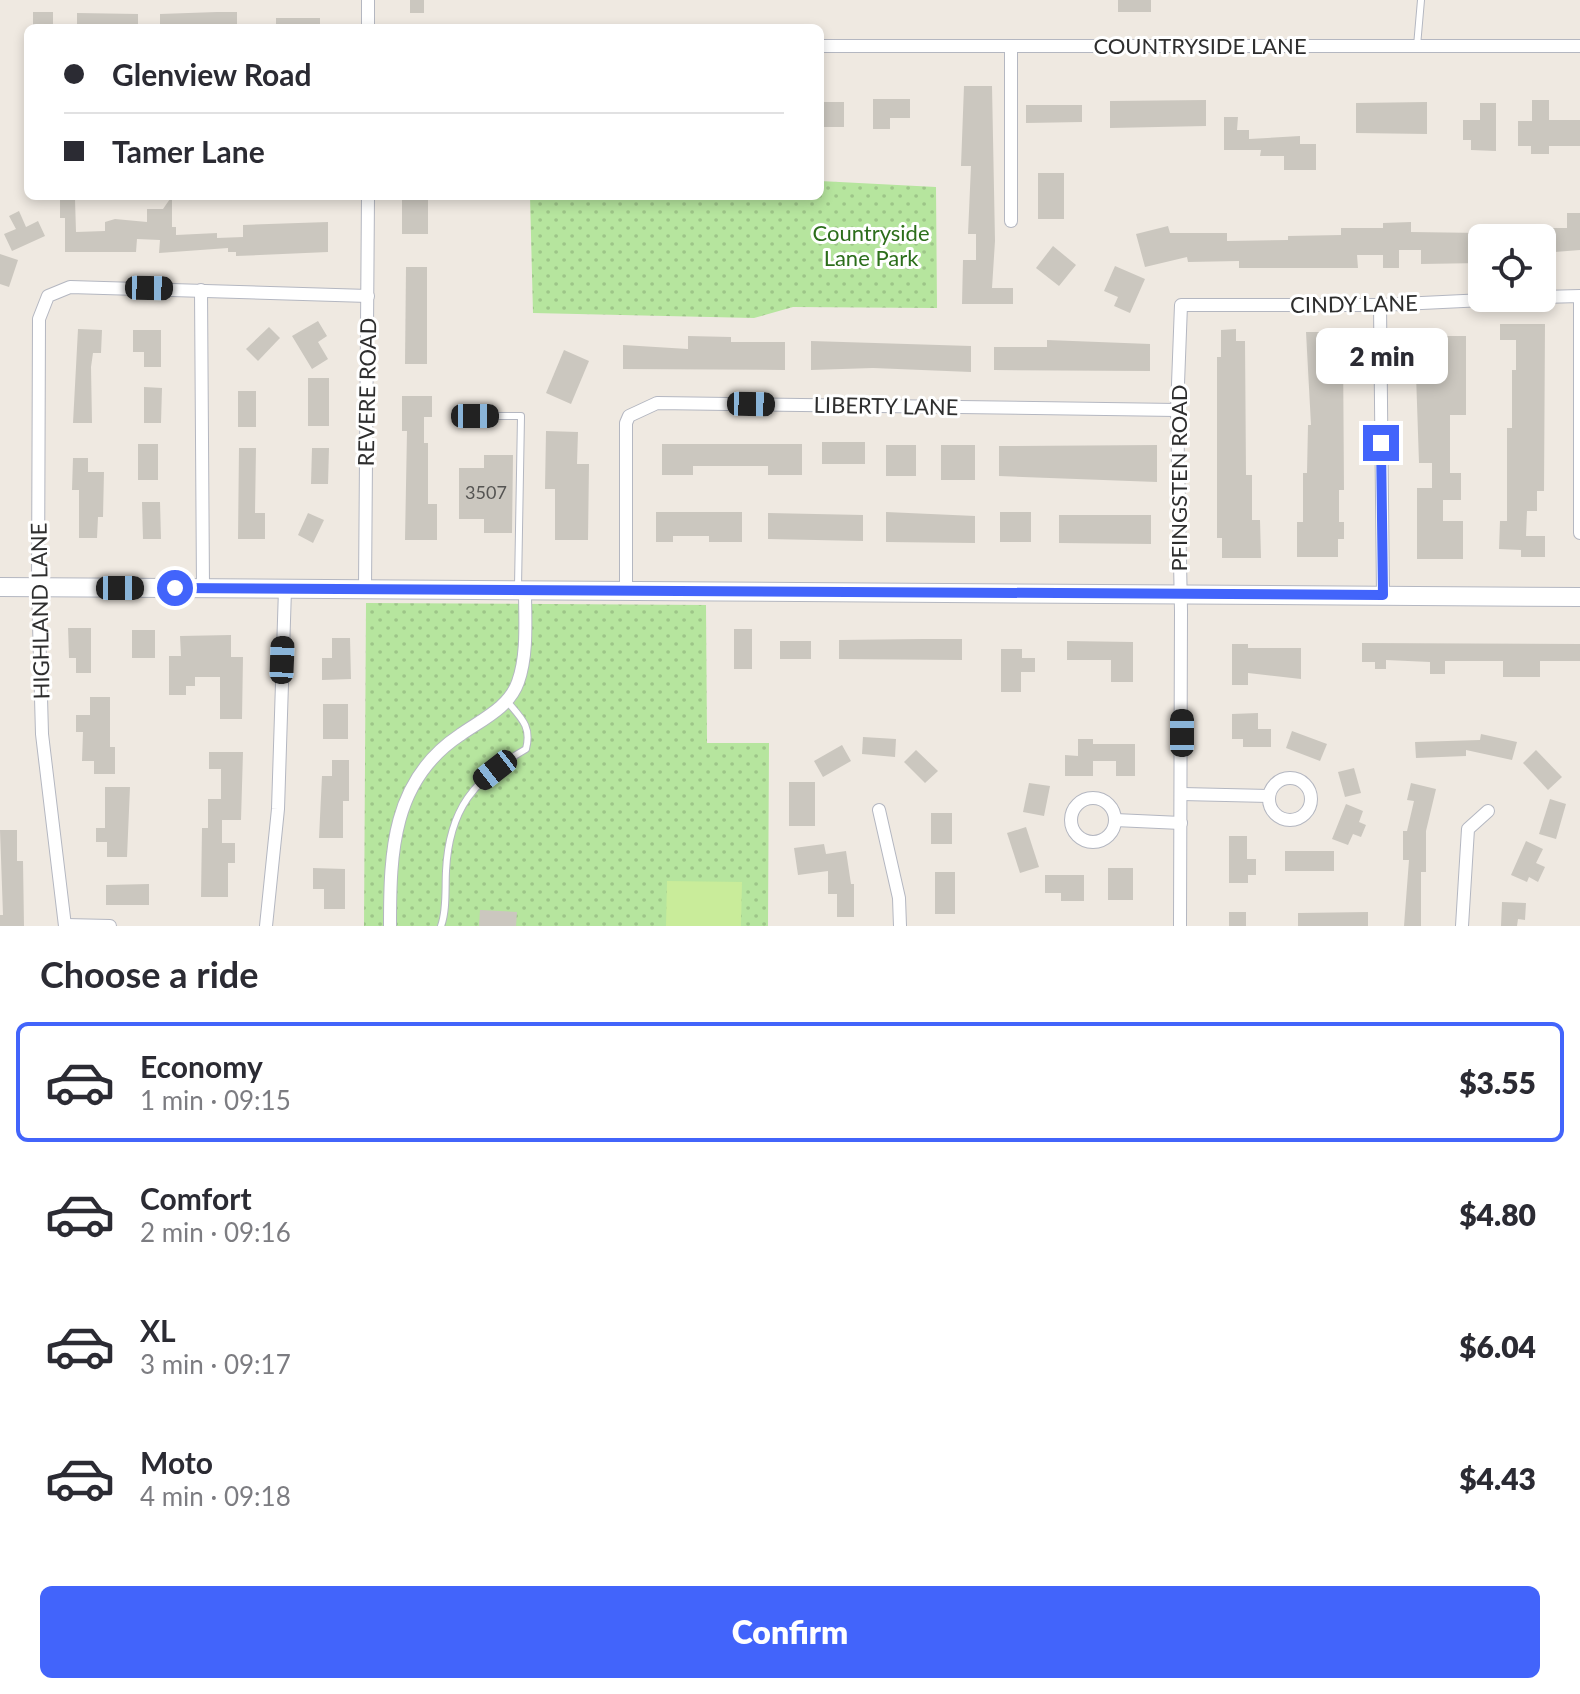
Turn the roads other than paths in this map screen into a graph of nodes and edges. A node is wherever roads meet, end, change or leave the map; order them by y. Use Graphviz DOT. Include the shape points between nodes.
graph roads {
  1 [pos="368,0"];
  2 [pos="1421,0"];
  3 [pos="368,24"];
  4 [pos="824,46"];
  5 [pos="1011,46"];
  6 [pos="1417,46"];
  7 [pos="1580,46"];
  8 [pos="368,200"];
  9 [pos="1011,221"];
  10 [pos="201,290"];
  11 [pos="368,296"];
  12 [pos="1580,296"];
  13 [pos="1556,297"];
  14 [pos="1468,301"];
  15 [pos="1181,305"];
  16 [pos="1380,305"];
  17 [pos="1177,410"];
  18 [pos="475,416"];
  19 [pos="1579,421"];
  20 [pos="1580,533"];
  21 [pos="0,587"];
  22 [pos="38,587"];
  23 [pos="203,588"];
  24 [pos="285,589"];
  25 [pos="365,589"];
  26 [pos="522,590"];
  27 [pos="626,591"];
  28 [pos="1180,595"];
  29 [pos="1383,595"];
  30 [pos="1580,597"];
  31 [pos="506,700"];
  32 [pos="1182,794"];
  33 [pos="1269,796"];
  34 [pos="879,810"];
  35 [pos="1488,811"];
  36 [pos="1115,820"];
  37 [pos="1181,823"];
  38 [pos="65,925"];
  39 [pos="110,926"];
  40 [pos="266,926"];
  41 [pos="390,926"];
  42 [pos="441,926"];
  43 [pos="900,926"];
  44 [pos="1180,926"];
  45 [pos="1462,926"];
  1 -- 3 [label="street"];
  2 -- 6 [label="lane"];
  4 -- 5 [label="street, COUNTRYSIDE LANE"];
  5 -- 6 [label="street, COUNTRYSIDE LANE"];
  5 -- 9 [label="street"];
  6 -- 7 [label="street, COUNTRYSIDE LANE"];
  8 -- 11 [label="street, REVERE ROAD"];
  10 -- 11 [label="street"];
  10 -- 22 [label="street, HIGHLAND LANE" via="70,287 48,296 39,319"];
  10 -- 23 [label="street"];
  11 -- 25 [label="street, REVERE ROAD"];
  12 -- 13 [label="street"];
  12 -- 19 [label="street"];
  14 -- 16 [label="street, CINDY LANE"];
  15 -- 16 [label="street, CINDY LANE"];
  15 -- 17 [label="street, PFINGSTEN ROAD"];
  16 -- 29 [label="street"];
  17 -- 27 [label="street, LIBERTY LANE" via="657,403 629,416 626,423"];
  17 -- 28 [label="street, PFINGSTEN ROAD"];
  18 -- 26 [label="lane" via="521,416"];
  19 -- 20 [label="street"];
  21 -- 22 [label="main road"];
  22 -- 23 [label="main road"];
  22 -- 38 [label="street, HIGHLAND LANE" via="42,734"];
  23 -- 24 [label="main road"];
  24 -- 25 [label="main road"];
  24 -- 40 [label="street" via="278,809"];
  25 -- 26 [label="main road"];
  26 -- 27 [label="main road"];
  26 -- 31 [label="street" via="522,665"];
  27 -- 28 [label="main road"];
  28 -- 29 [label="main road"];
  28 -- 32 [label="street, PFINGSTEN ROAD"];
  29 -- 30 [label="main road"];
  31 -- 41 [label="street" via="439,753 412,786 391,847"];
  31 -- 42 [label="lane" via="528,725 526,749 482,780 461,804 447,841"];
  32 -- 33 [label="street"];
  32 -- 37 [label="street, PFINGSTEN ROAD"];
  34 -- 43 [label="street" via="899,898"];
  35 -- 45 [label="street" via="1468,829"];
  36 -- 37 [label="street"];
  37 -- 44 [label="street, PFINGSTEN ROAD"];
  38 -- 39 [label="street"];
}
